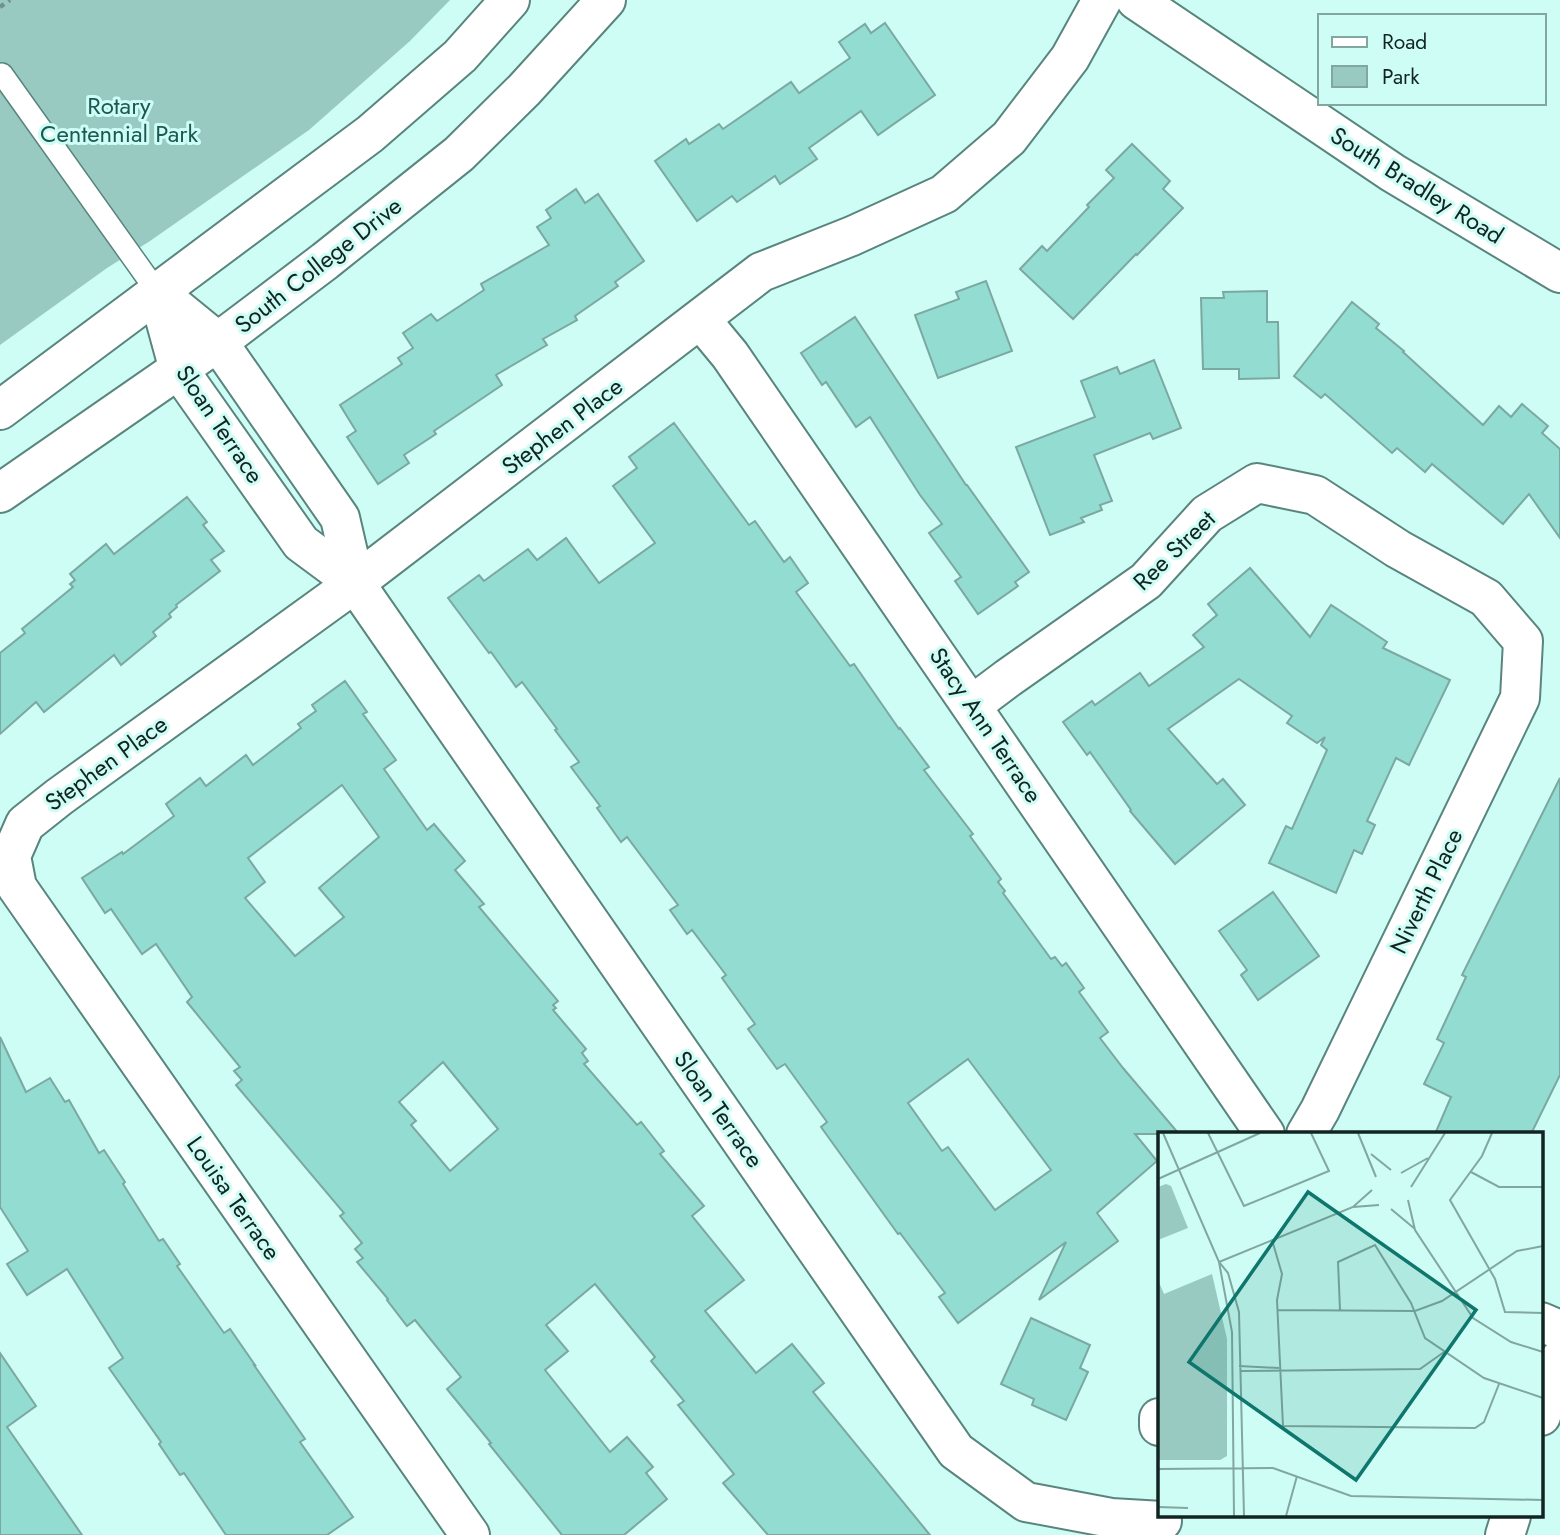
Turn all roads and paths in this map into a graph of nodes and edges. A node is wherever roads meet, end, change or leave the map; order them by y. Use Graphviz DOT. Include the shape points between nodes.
graph roads {
  1 [pos="10,0"];
  2 [pos="510,0"];
  3 [pos="606,0"];
  4 [pos="1102,0"];
  5 [pos="1136,0"];
  6 [pos="0,7"];
  7 [pos="2,74"];
  8 [pos="1560,273"];
  9 [pos="158,293"];
  10 [pos="701,320"];
  11 [pos="218,342"];
  12 [pos="179,370"];
  13 [pos="0,410"];
  14 [pos="0,493"];
  15 [pos="355,583"];
  16 [pos="1523,641"];
  17 [pos="972,705"];
  18 [pos="11,856"];
  19 [pos="1264,1132"];
  20 [pos="1307,1132"];
  21 [pos="1542,1322"];
  22 [pos="1560,1330"];
  23 [pos="1560,1359"];
  24 [pos="1542,1413"];
  25 [pos="1510,1518"];
  26 [pos="1162,1524"];
  27 [pos="470,1535"];
  28 [pos="1505,1535"];
  1 -- 6 [label="path"];
  2 -- 9 [label="street" via="460,56 370,134"];
  3 -- 11 [label="street, South College Drive" via="458,154"];
  4 -- 10 [label="street, Stephen Place" via="1070,58 1009,138 944,194 761,272"];
  5 -- 8 [label="street, South Bradley Road" via="1393,173"];
  7 -- 9 [label="lane"];
  9 -- 11 [label="street, Sloan Terrace"];
  9 -- 12 [label="street, Sloan Terrace"];
  9 -- 13 [label="street"];
  10 -- 15 [label="street, Stephen Place"];
  10 -- 17 [label="street, Stacy Ann Terrace" via="730,355"];
  11 -- 12 [label="street, South College Drive"];
  11 -- 15 [label="street, Sloan Terrace" via="340,518"];
  12 -- 14 [label="street, South College Drive"];
  12 -- 15 [label="street, Sloan Terrace" via="301,543"];
  15 -- 18 [label="street, Stephen Place" via="25,824"];
  15 -- 26 [label="street, Sloan Terrace" via="956,1451 1026,1502"];
  16 -- 17 [label="street, Ree Street" via="1486,598 1398,550 1315,495 1257,483 1207,514 1146,581"];
  16 -- 20 [label="street, Niverth Place" via="1520,698"];
  17 -- 19 [label="street, Stacy Ann Terrace"];
  18 -- 27 [label="street, Louisa Terrace" via="17,887"];
  21 -- 22 [label="street"];
  23 -- 24 [label="street"];
  25 -- 28 [label="street"];
}
